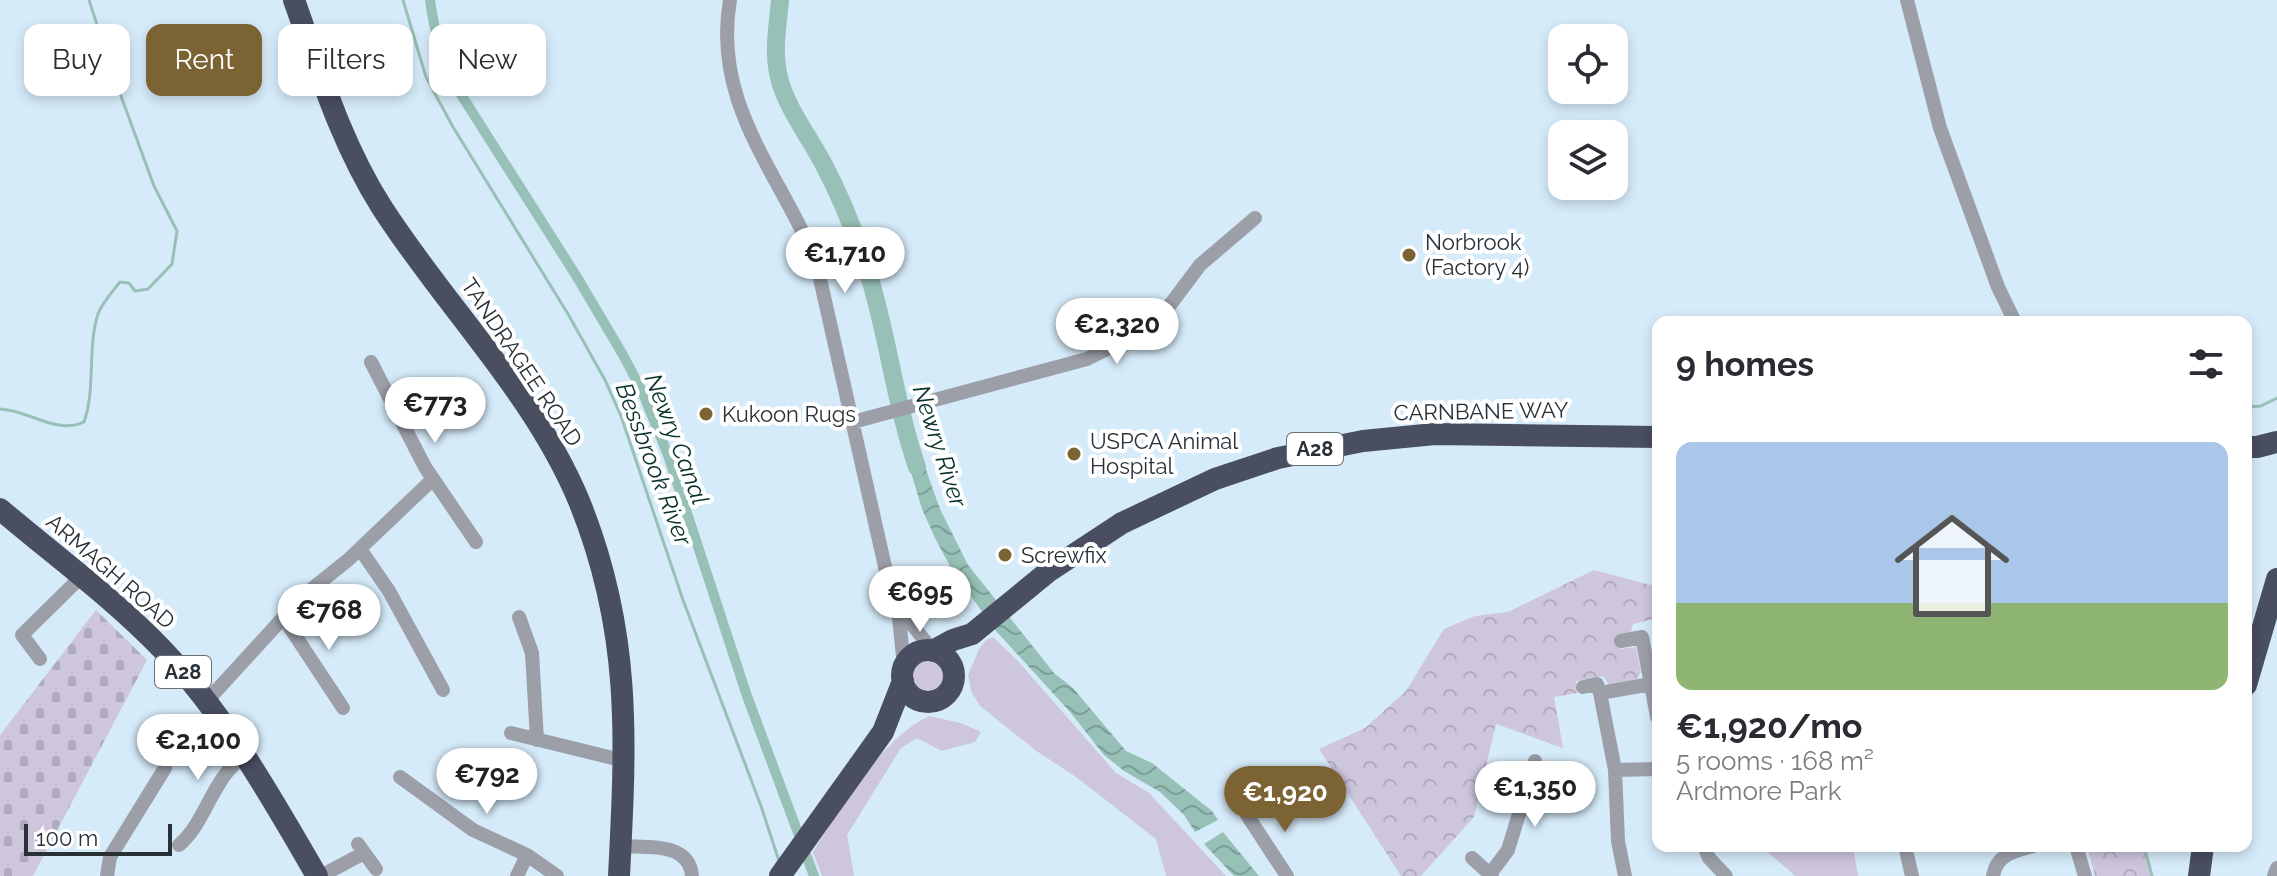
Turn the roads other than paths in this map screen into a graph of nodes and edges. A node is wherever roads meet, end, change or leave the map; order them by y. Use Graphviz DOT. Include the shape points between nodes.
graph roads {
  1 [pos="294,0"];
  2 [pos="730,0"];
  3 [pos="1907,0"];
  4 [pos="1255,218"];
  5 [pos="2012,316"];
  6 [pos="371,362"];
  7 [pos="853,422"];
  8 [pos="1652,437"];
  9 [pos="433,479"];
  10 [pos="2,516"];
  11 [pos="476,542"];
  12 [pos="360,549"];
  13 [pos="81,577"];
  14 [pos="2277,579"];
  15 [pos="898,607"];
  16 [pos="283,617"];
  17 [pos="519,617"];
  18 [pos="977,630"];
  19 [pos="1621,641"];
  20 [pos="933,651"];
  21 [pos="40,659"];
  22 [pos="2252,664"];
  23 [pos="954,673"];
  24 [pos="904,674"];
  25 [pos="1651,684"];
  26 [pos="1583,687"];
  27 [pos="443,690"];
  28 [pos="1652,690"];
  29 [pos="1600,693"];
  30 [pos="207,701"];
  31 [pos="925,701"];
  32 [pos="343,708"];
  33 [pos="883,732"];
  34 [pos="511,733"];
  35 [pos="537,740"];
  36 [pos="245,755"];
  37 [pos="625,761"];
  38 [pos="1535,761"];
  39 [pos="165,768"];
  40 [pos="1652,769"];
  41 [pos="1615,770"];
  42 [pos="400,777"];
  43 [pos="1247,815"];
  44 [pos="179,845"];
  45 [pos="620,846"];
  46 [pos="1706,852"];
  47 [pos="1906,852"];
  48 [pos="2010,852"];
  49 [pos="2078,852"];
  50 [pos="2202,852"];
  51 [pos="527,855"];
  52 [pos="1472,858"];
  53 [pos="2277,868"];
  54 [pos="376,869"];
  55 [pos="1491,875"];
  56 [pos="107,876"];
  57 [pos="319,876"];
  58 [pos="517,876"];
  59 [pos="557,876"];
  60 [pos="619,876"];
  61 [pos="692,876"];
  62 [pos="780,876"];
  63 [pos="1287,876"];
  64 [pos="1625,876"];
  65 [pos="1726,876"];
  66 [pos="1912,876"];
  67 [pos="1993,876"];
  68 [pos="2085,876"];
  69 [pos="2199,876"];
  70 [pos="2274,876"];
  1 -- 37 [label="highway, TANDRAGEE ROAD" via="363,175 399,234 539,427 578,499 603,571 618,641"];
  2 -- 7 [label="street" via="726,38 734,90 756,148 816,261"];
  3 -- 5 [label="street" via="1940,128"];
  4 -- 7 [label="street" via="1200,265 1170,305 1111,348"];
  6 -- 9 [label="street"];
  7 -- 15 [label="street"];
  8 -- 18 [label="highway, CARNBANE WAY / A28" via="1435,434 1278,458 1215,479 1122,523 1084,546"];
  9 -- 11 [label="street"];
  9 -- 12 [label="street"];
  10 -- 13 [label="highway, ARMAGH ROAD / A28"];
  12 -- 16 [label="street"];
  12 -- 27 [label="street"];
  13 -- 21 [label="street" via="22,635"];
  13 -- 30 [label="highway, ARMAGH ROAD / A28" via="160,647"];
  14 -- 22 [label="highway"];
  15 -- 20 [label="street"];
  15 -- 24 [label="street"];
  16 -- 30 [label="street"];
  16 -- 32 [label="street"];
  17 -- 35 [label="street" via="532,653"];
  18 -- 20 [label="highway"];
  18 -- 23 [label="highway"];
  19 -- 25 [label="street" via="1642,637"];
  20 -- 23 [label="highway" via="947,658"];
  20 -- 24 [label="highway" via="919,652"];
  23 -- 31 [label="highway" via="946,694"];
  24 -- 31 [label="highway" via="911,695"];
  24 -- 33 [label="highway"];
  25 -- 28 [label="street"];
  25 -- 29 [label="street"];
  26 -- 29 [label="street" via="1597,684"];
  29 -- 41 [label="street"];
  30 -- 36 [label="highway, ARMAGH ROAD / A28"];
  31 -- 33 [label="highway"];
  33 -- 62 [label="highway"];
  34 -- 35 [label="street"];
  35 -- 37 [label="street"];
  36 -- 44 [label="street" via="226,770"];
  36 -- 57 [label="highway, ARMAGH ROAD / A28"];
  37 -- 45 [label="highway, TANDRAGEE ROAD"];
  38 -- 55 [label="street" via="1508,850"];
  39 -- 56 [label="street" via="110,857"];
  40 -- 41 [label="street"];
  41 -- 64 [label="street"];
  42 -- 51 [label="street" via="473,830"];
  43 -- 63 [label="street"];
  45 -- 60 [label="highway, TANDRAGEE ROAD"];
  45 -- 61 [label="street" via="673,850 688,862"];
  46 -- 65 [label="street"];
  47 -- 66 [label="street"];
  48 -- 67 [label="street" via="1995,865"];
  49 -- 68 [label="street"];
  50 -- 69 [label="highway"];
  51 -- 58 [label="street"];
  51 -- 59 [label="street"];
  52 -- 55 [label="street"];
  53 -- 70 [label="street"];
  54 -- 57 [label="street" via="361,848"];
}
